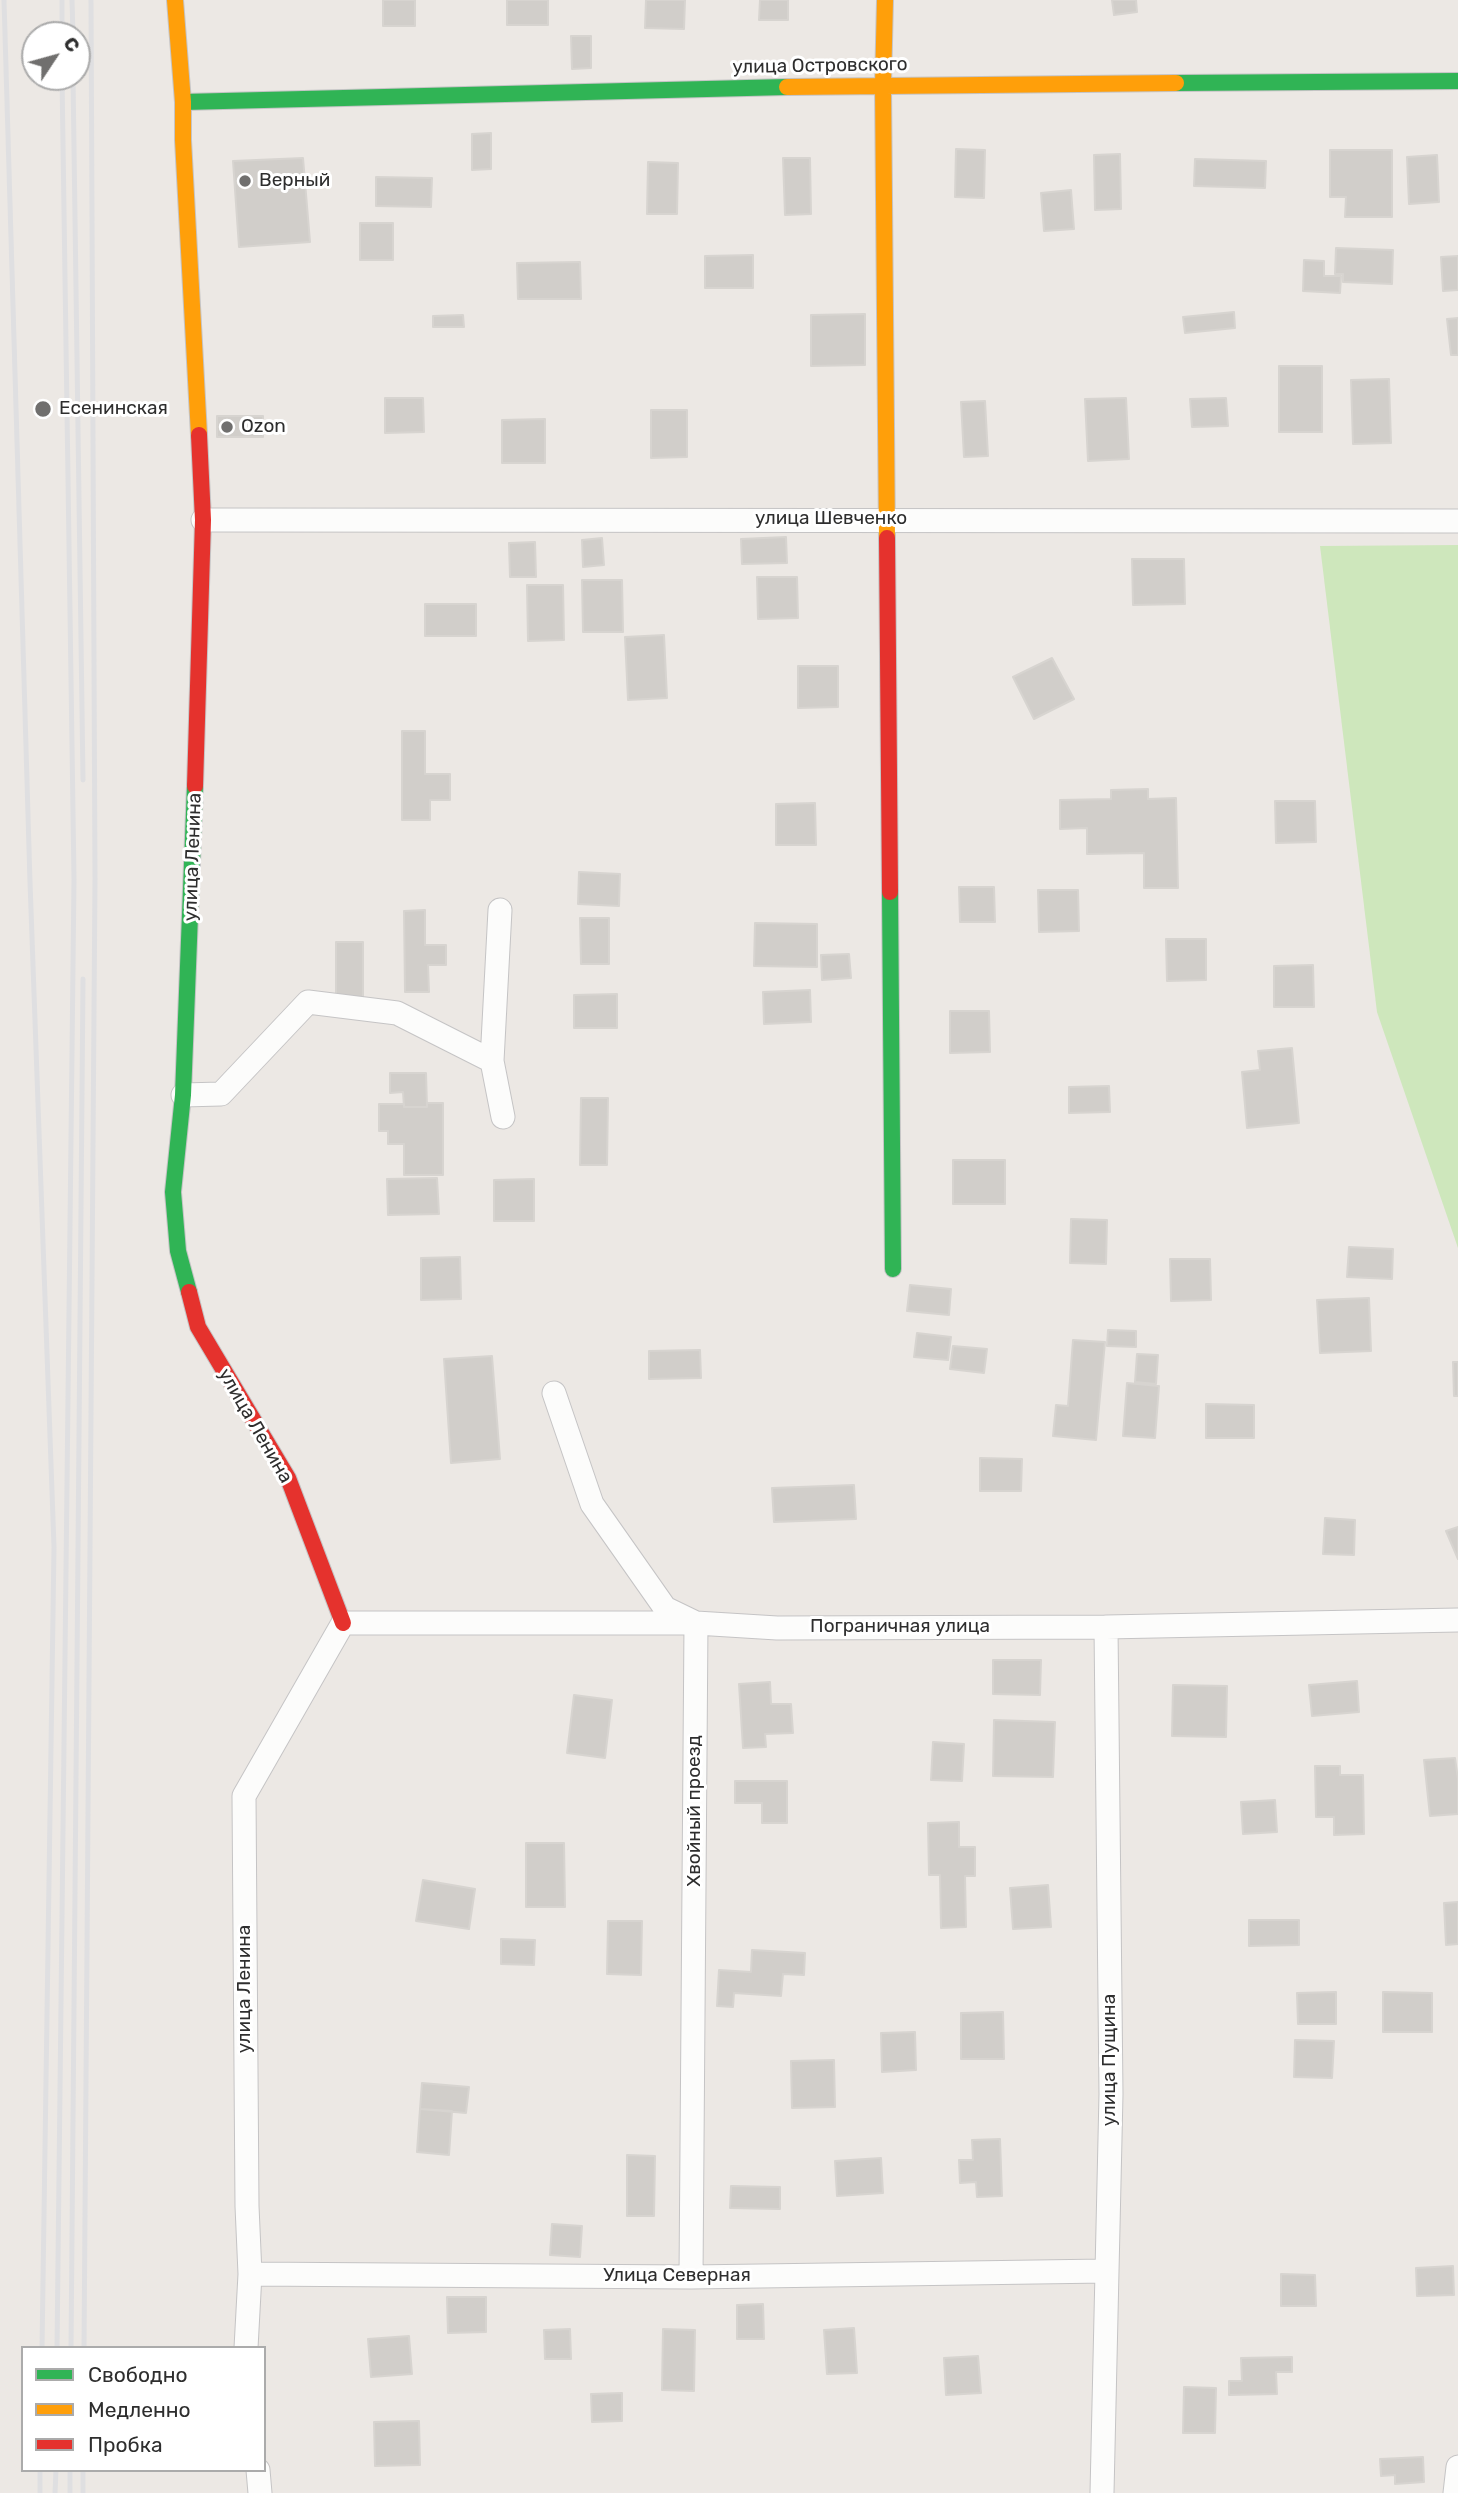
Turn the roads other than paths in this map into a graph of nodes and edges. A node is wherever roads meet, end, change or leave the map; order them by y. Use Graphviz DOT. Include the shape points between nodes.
graph roads {
  1 [pos="175,0"];
  2 [pos="885,0"];
  3 [pos="1458,81"];
  4 [pos="883,85"];
  5 [pos="183,102"];
  6 [pos="887,519"];
  7 [pos="203,520"];
  8 [pos="1458,520"];
  9 [pos="500,910"];
  10 [pos="492,1061"];
  11 [pos="183,1095"];
  12 [pos="503,1117"];
  13 [pos="893,1269"];
  14 [pos="554,1394"];
  15 [pos="1458,1620"];
  16 [pos="342,1623"];
  17 [pos="696,1623"];
  18 [pos="1105,1627"];
  19 [pos="1105,2271"];
  20 [pos="250,2274"];
  21 [pos="691,2277"];
  22 [pos="246,2346"];
  23 [pos="1458,2467"];
  24 [pos="258,2472"];
  25 [pos="261,2493"];
  26 [pos="1102,2493"];
  27 [pos="1455,2493"];
  1 -- 5 [label="street, улица Ленина"];
  2 -- 4 [label="street"];
  3 -- 4 [label="street, улица Островского"];
  4 -- 5 [label="street, улица Островского"];
  4 -- 6 [label="street"];
  5 -- 7 [label="street, улица Ленина"];
  6 -- 7 [label="street, улица Шевченко"];
  6 -- 8 [label="street, улица Шевченко"];
  6 -- 13 [label="street"];
  7 -- 11 [label="street, улица Ленина"];
  9 -- 10 [label="street"];
  10 -- 11 [label="street" via="397,1013 308,1002 221,1094"];
  10 -- 12 [label="street"];
  11 -- 16 [label="street, улица Ленина" via="173,1192 178,1251 198,1327 288,1478"];
  14 -- 17 [label="street" via="592,1504 664,1608"];
  15 -- 18 [label="street, Пограничная улица"];
  16 -- 17 [label="street, Пограничная улица"];
  16 -- 20 [label="street, улица Ленина" via="244,1796"];
  17 -- 18 [label="street, Пограничная улица" via="777,1628"];
  17 -- 21 [label="street, Хвойный проезд"];
  18 -- 19 [label="street, улица Пущина" via="1111,2094"];
  19 -- 21 [label="street, Улица Северная"];
  19 -- 26 [label="street, улица Пущина"];
  20 -- 21 [label="street, Улица Северная"];
  20 -- 22 [label="street, улица Ленина"];
  23 -- 27 [label="street"];
  24 -- 25 [label="street"];
}
